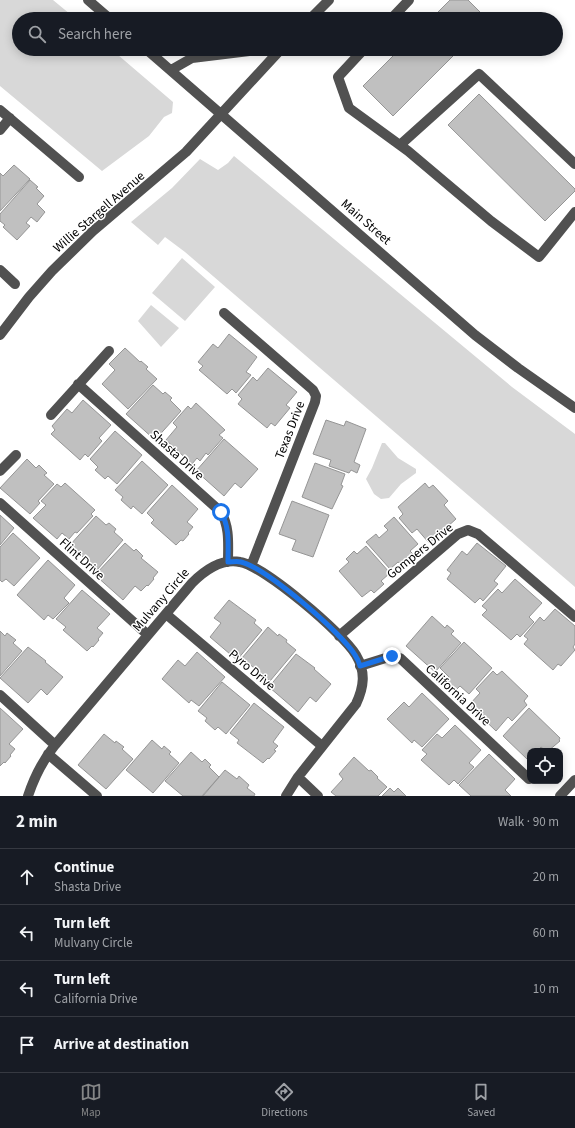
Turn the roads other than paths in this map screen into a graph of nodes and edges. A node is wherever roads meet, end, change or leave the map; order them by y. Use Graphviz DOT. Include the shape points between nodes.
graph roads {
  1 [pos="88,0"];
  2 [pos="329,0"];
  3 [pos="409,0"];
  4 [pos="102,12"];
  5 [pos="317,12"];
  6 [pos="398,12"];
  7 [pos="154,56"];
  8 [pos="208,56"];
  9 [pos="275,56"];
  10 [pos="358,56"];
  11 [pos="171,70"];
  12 [pos="0,110"];
  13 [pos="222,114"];
  14 [pos="10,118"];
  15 [pos="0,130"];
  16 [pos="400,145"];
  17 [pos="575,164"];
  18 [pos="80,177"];
  19 [pos="575,212"];
  20 [pos="2,272"];
  21 [pos="15,284"];
  22 [pos="224,313"];
  23 [pos="0,335"];
  24 [pos="109,351"];
  25 [pos="78,384"];
  26 [pos="575,408"];
  27 [pos="51,415"];
  28 [pos="16,455"];
  29 [pos="0,471"];
  30 [pos="0,503"];
  31 [pos="228,562"];
  32 [pos="251,566"];
  33 [pos="166,614"];
  34 [pos="575,617"];
  35 [pos="148,635"];
  36 [pos="339,636"];
  37 [pos="360,666"];
  38 [pos="0,695"];
  39 [pos="54,745"];
  40 [pos="322,746"];
  41 [pos="48,754"];
  42 [pos="527,777"];
  43 [pos="298,778"];
  44 [pos="575,780"];
  45 [pos="28,796"];
  46 [pos="97,796"];
  47 [pos="286,796"];
  48 [pos="318,796"];
  49 [pos="560,796"];
  1 -- 4 [label="street"];
  2 -- 5 [label="street"];
  3 -- 6 [label="street"];
  7 -- 11 [label="street, Main Street"];
  8 -- 11 [label="street" via="192,58"];
  9 -- 13 [label="street, Willie Stargell Avenue"];
  10 -- 16 [label="street" via="338,77 349,108"];
  11 -- 13 [label="street, Main Street"];
  12 -- 14 [label="street"];
  13 -- 23 [label="street, Willie Stargell Avenue" via="186,152 93,231 52,271"];
  13 -- 26 [label="street, Main Street" via="475,335"];
  14 -- 15 [label="street"];
  14 -- 18 [label="street"];
  16 -- 17 [label="street" via="479,74"];
  16 -- 19 [label="street" via="491,221 539,257"];
  20 -- 21 [label="street"];
  22 -- 32 [label="street, Texas Drive" via="313,390 316,396"];
  24 -- 25 [label="street"];
  25 -- 27 [label="street"];
  25 -- 31 [label="street, Shasta Drive" via="221,512 228,529"];
  28 -- 29 [label="street"];
  30 -- 35 [label="street, Flint Drive"];
  31 -- 32 [label="street, Mulvany Circle" via="240,562"];
  31 -- 33 [label="street, Mulvany Circle" via="202,573"];
  32 -- 36 [label="street, Mulvany Circle" via="295,596"];
  33 -- 35 [label="street, Mulvany Circle"];
  33 -- 40 [label="street, Pyro Drive"];
  34 -- 36 [label="street, Gompers Drive" via="478,534 468,530 458,534"];
  35 -- 39 [label="street, Mulvany Circle"];
  36 -- 37 [label="street, Mulvany Circle" via="355,654"];
  37 -- 40 [label="street, Mulvany Circle" via="362,692 356,704"];
  37 -- 42 [label="street, California Drive" via="392,656 400,658"];
  38 -- 39 [label="street"];
  39 -- 41 [label="street, Mulvany Circle"];
  40 -- 43 [label="street, Mulvany Circle"];
  41 -- 45 [label="street, Mulvany Circle"];
  41 -- 46 [label="street"];
  43 -- 47 [label="street, Mulvany Circle"];
  43 -- 48 [label="street"];
  44 -- 49 [label="street"];
}
